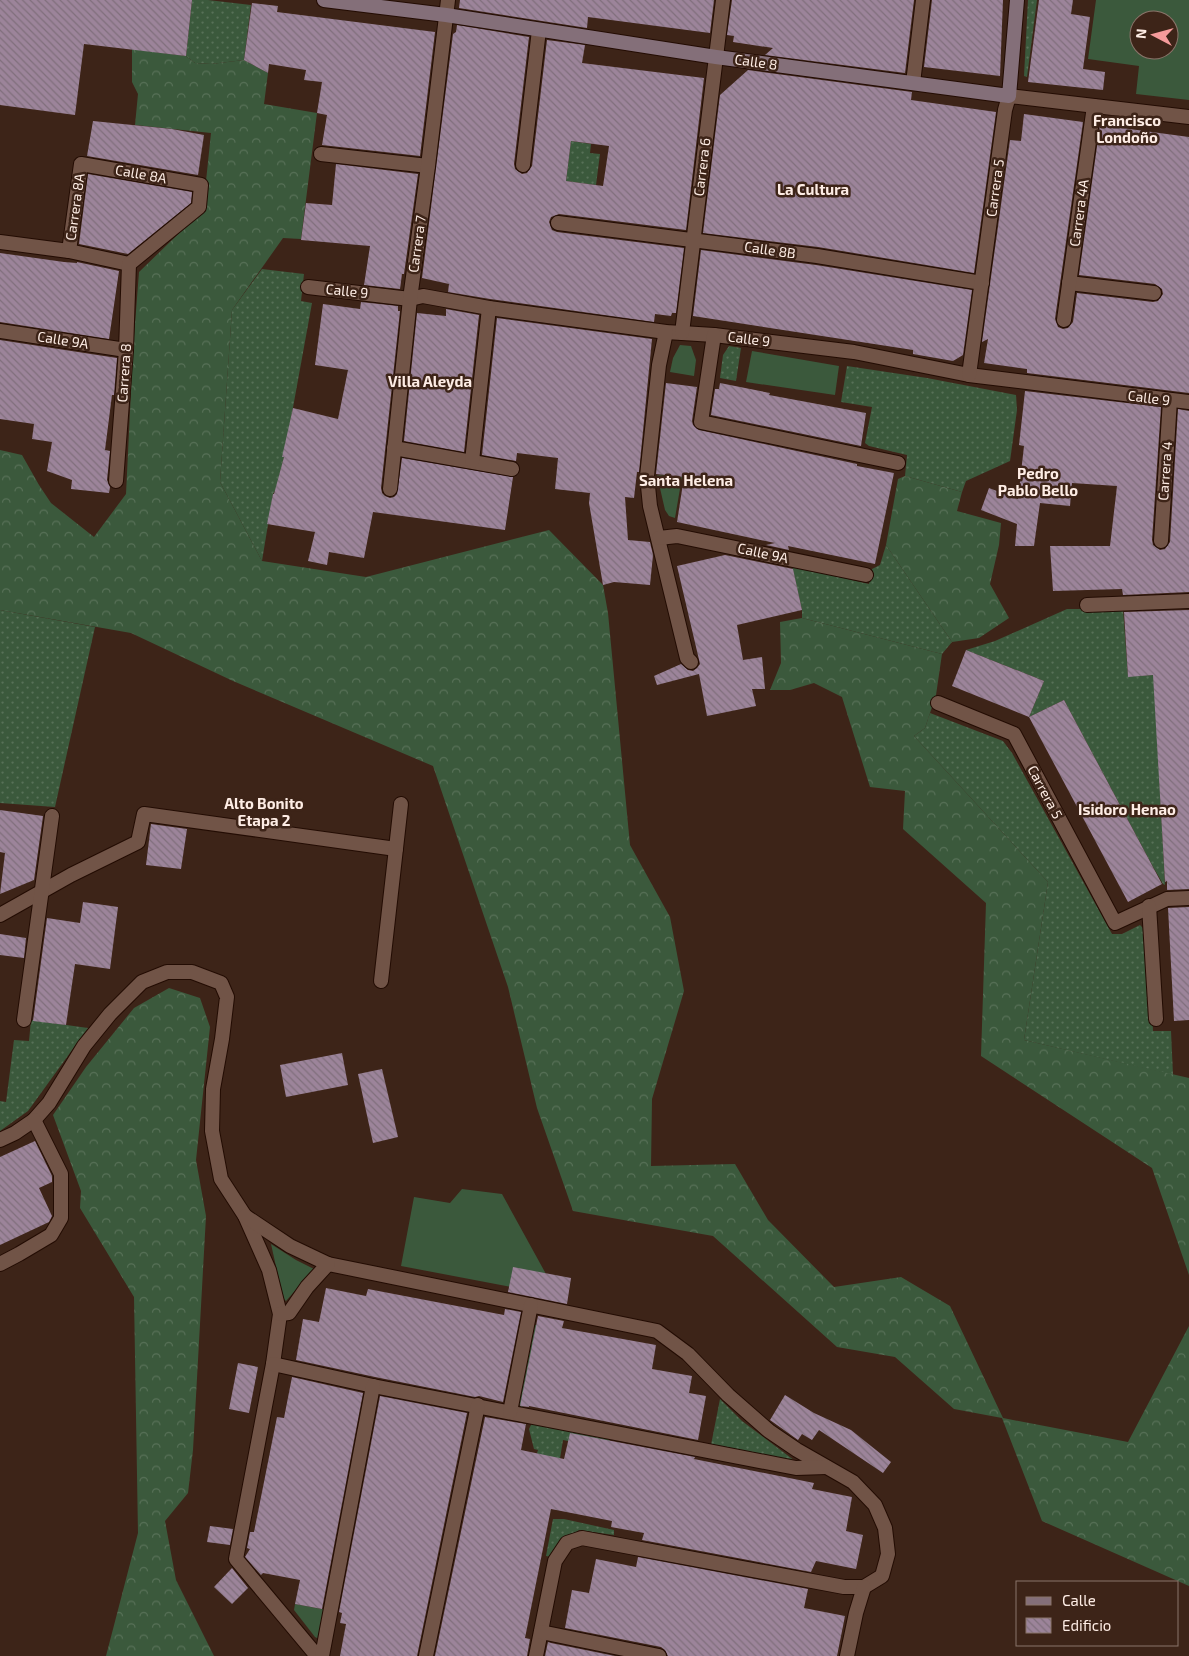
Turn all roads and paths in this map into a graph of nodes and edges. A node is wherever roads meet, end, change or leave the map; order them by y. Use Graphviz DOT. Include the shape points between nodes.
graph roads {
  1 [pos="324,0"];
  2 [pos="448,0"];
  3 [pos="724,0"];
  4 [pos="923,0"];
  5 [pos="1017,0"];
  6 [pos="446,15"];
  7 [pos="539,30"];
  8 [pos="716,57"];
  9 [pos="913,83"];
  10 [pos="1009,96"];
  11 [pos="1094,106"];
  12 [pos="1189,117"];
  13 [pos="321,154"];
  14 [pos="81,164"];
  15 [pos="523,165"];
  16 [pos="428,166"];
  17 [pos="558,223"];
  18 [pos="693,239"];
  19 [pos="0,242"];
  20 [pos="69,251"];
  21 [pos="129,264"];
  22 [pos="1069,282"];
  23 [pos="982,283"];
  24 [pos="308,287"];
  25 [pos="1154,293"];
  26 [pos="410,299"];
  27 [pos="489,308"];
  28 [pos="1064,320"];
  29 [pos="0,331"];
  30 [pos="666,332"];
  31 [pos="682,333"];
  32 [pos="714,335"];
  33 [pos="126,350"];
  34 [pos="969,375"];
  35 [pos="1170,400"];
  36 [pos="1189,402"];
  37 [pos="394,448"];
  38 [pos="472,461"];
  39 [pos="898,463"];
  40 [pos="512,469"];
  41 [pos="116,481"];
  42 [pos="390,489"];
  43 [pos="659,538"];
  44 [pos="1161,541"];
  45 [pos="866,575"];
  46 [pos="1189,601"];
  47 [pos="1087,604"];
  48 [pos="691,662"];
  49 [pos="938,704"];
  50 [pos="401,804"];
  51 [pos="52,816"];
  52 [pos="396,849"];
  53 [pos="42,891"];
  54 [pos="1189,898"];
  55 [pos="1149,906"];
  56 [pos="0,915"];
  57 [pos="381,981"];
  58 [pos="1156,1019"];
  59 [pos="24,1020"];
  60 [pos="34,1120"];
  61 [pos="0,1140"];
  62 [pos="245,1216"];
  63 [pos="0,1264"];
  64 [pos="328,1264"];
  65 [pos="531,1305"];
  66 [pos="280,1314"];
  67 [pos="273,1364"];
  68 [pos="374,1386"];
  69 [pos="478,1405"];
  70 [pos="510,1412"];
  71 [pos="826,1467"];
  72 [pos="864,1587"];
  73 [pos="541,1632"];
  74 [pos="317,1656"];
  75 [pos="322,1656"];
  76 [pos="426,1656"];
  77 [pos="536,1656"];
  78 [pos="659,1656"];
  79 [pos="847,1656"];
  1 -- 6 [label="main road, Calle 8"];
  2 -- 6 [label="street, Carrera 7"];
  3 -- 8 [label="street, Carrera 6"];
  4 -- 9 [label="street"];
  5 -- 10 [label="main road, Carrera 5"];
  6 -- 7 [label="main road, Calle 8"];
  6 -- 16 [label="street, Carrera 7"];
  7 -- 8 [label="main road, Calle 8"];
  7 -- 15 [label="street"];
  8 -- 9 [label="main road, Calle 8"];
  8 -- 18 [label="street, Carrera 6"];
  9 -- 10 [label="main road, Calle 8"];
  10 -- 11 [label="street, Calle 8"];
  10 -- 23 [label="street, Carrera 5"];
  11 -- 12 [label="street, Calle 8"];
  11 -- 22 [label="street, Carrera 4A"];
  13 -- 16 [label="street"];
  14 -- 20 [label="street, Carrera 8A"];
  14 -- 21 [label="street, Calle 8A" via="201,185 199,207"];
  16 -- 26 [label="street, Carrera 7"];
  17 -- 18 [label="street, Calle 8B"];
  18 -- 23 [label="street, Calle 8B"];
  18 -- 31 [label="street, Carrera 6"];
  19 -- 20 [label="street"];
  20 -- 21 [label="street"];
  21 -- 33 [label="street, Carrera 8"];
  22 -- 25 [label="street"];
  22 -- 28 [label="street, Carrera 4A"];
  23 -- 34 [label="street, Carrera 5"];
  24 -- 26 [label="street, Calle 9"];
  26 -- 27 [label="street, Calle 9" via="423,296"];
  26 -- 37 [label="street, Carrera 7"];
  27 -- 30 [label="street, Calle 9"];
  27 -- 38 [label="street"];
  29 -- 33 [label="street, Calle 9A"];
  30 -- 31 [label="street, Calle 9"];
  30 -- 43 [label="street" via="659,365 647,476 650,506"];
  31 -- 32 [label="street, Calle 9"];
  32 -- 34 [label="street, Calle 9" via="854,352"];
  32 -- 39 [label="street" via="701,422"];
  33 -- 41 [label="street, Carrera 8"];
  34 -- 35 [label="street, Calle 9"];
  35 -- 36 [label="street, Calle 9"];
  35 -- 44 [label="street, Carrera 4"];
  37 -- 38 [label="street"];
  37 -- 42 [label="street, Carrera 7"];
  38 -- 40 [label="street"];
  43 -- 45 [label="street, Calle 9A" via="678,536"];
  43 -- 48 [label="street" via="687,658"];
  46 -- 47 [label="street"];
  49 -- 55 [label="street, Carrera 5" via="1014,734 1115,923"];
  50 -- 52 [label="street"];
  51 -- 53 [label="street"];
  52 -- 53 [label="street" via="144,814 138,842"];
  52 -- 57 [label="street"];
  53 -- 56 [label="street"];
  53 -- 59 [label="street"];
  54 -- 55 [label="street" via="1167,899"];
  55 -- 58 [label="street"];
  60 -- 61 [label="street"];
  60 -- 62 [label="street" via="84,1046 142,982 167,972 192,972 221,983 227,997 214,1089 212,1131 221,1179"];
  60 -- 63 [label="street" via="61,1174 61,1218 51,1235"];
  62 -- 64 [label="street" via="290,1246"];
  62 -- 66 [label="street" via="270,1270"];
  64 -- 65 [label="street"];
  64 -- 66 [label="street" via="288,1313"];
  65 -- 70 [label="street"];
  65 -- 71 [label="street" via="657,1331 688,1354 769,1431"];
  66 -- 67 [label="street"];
  67 -- 68 [label="street"];
  67 -- 74 [label="street" via="236,1559"];
  68 -- 69 [label="street"];
  68 -- 75 [label="street"];
  69 -- 70 [label="street"];
  69 -- 76 [label="street"];
  70 -- 71 [label="street" via="796,1468"];
  71 -- 72 [label="street" via="853,1482 875,1505 885,1528 888,1554 882,1576"];
  72 -- 73 [label="street" via="844,1587 582,1538 567,1543 555,1561"];
  72 -- 79 [label="street"];
  73 -- 77 [label="street"];
  73 -- 78 [label="street"];
}
